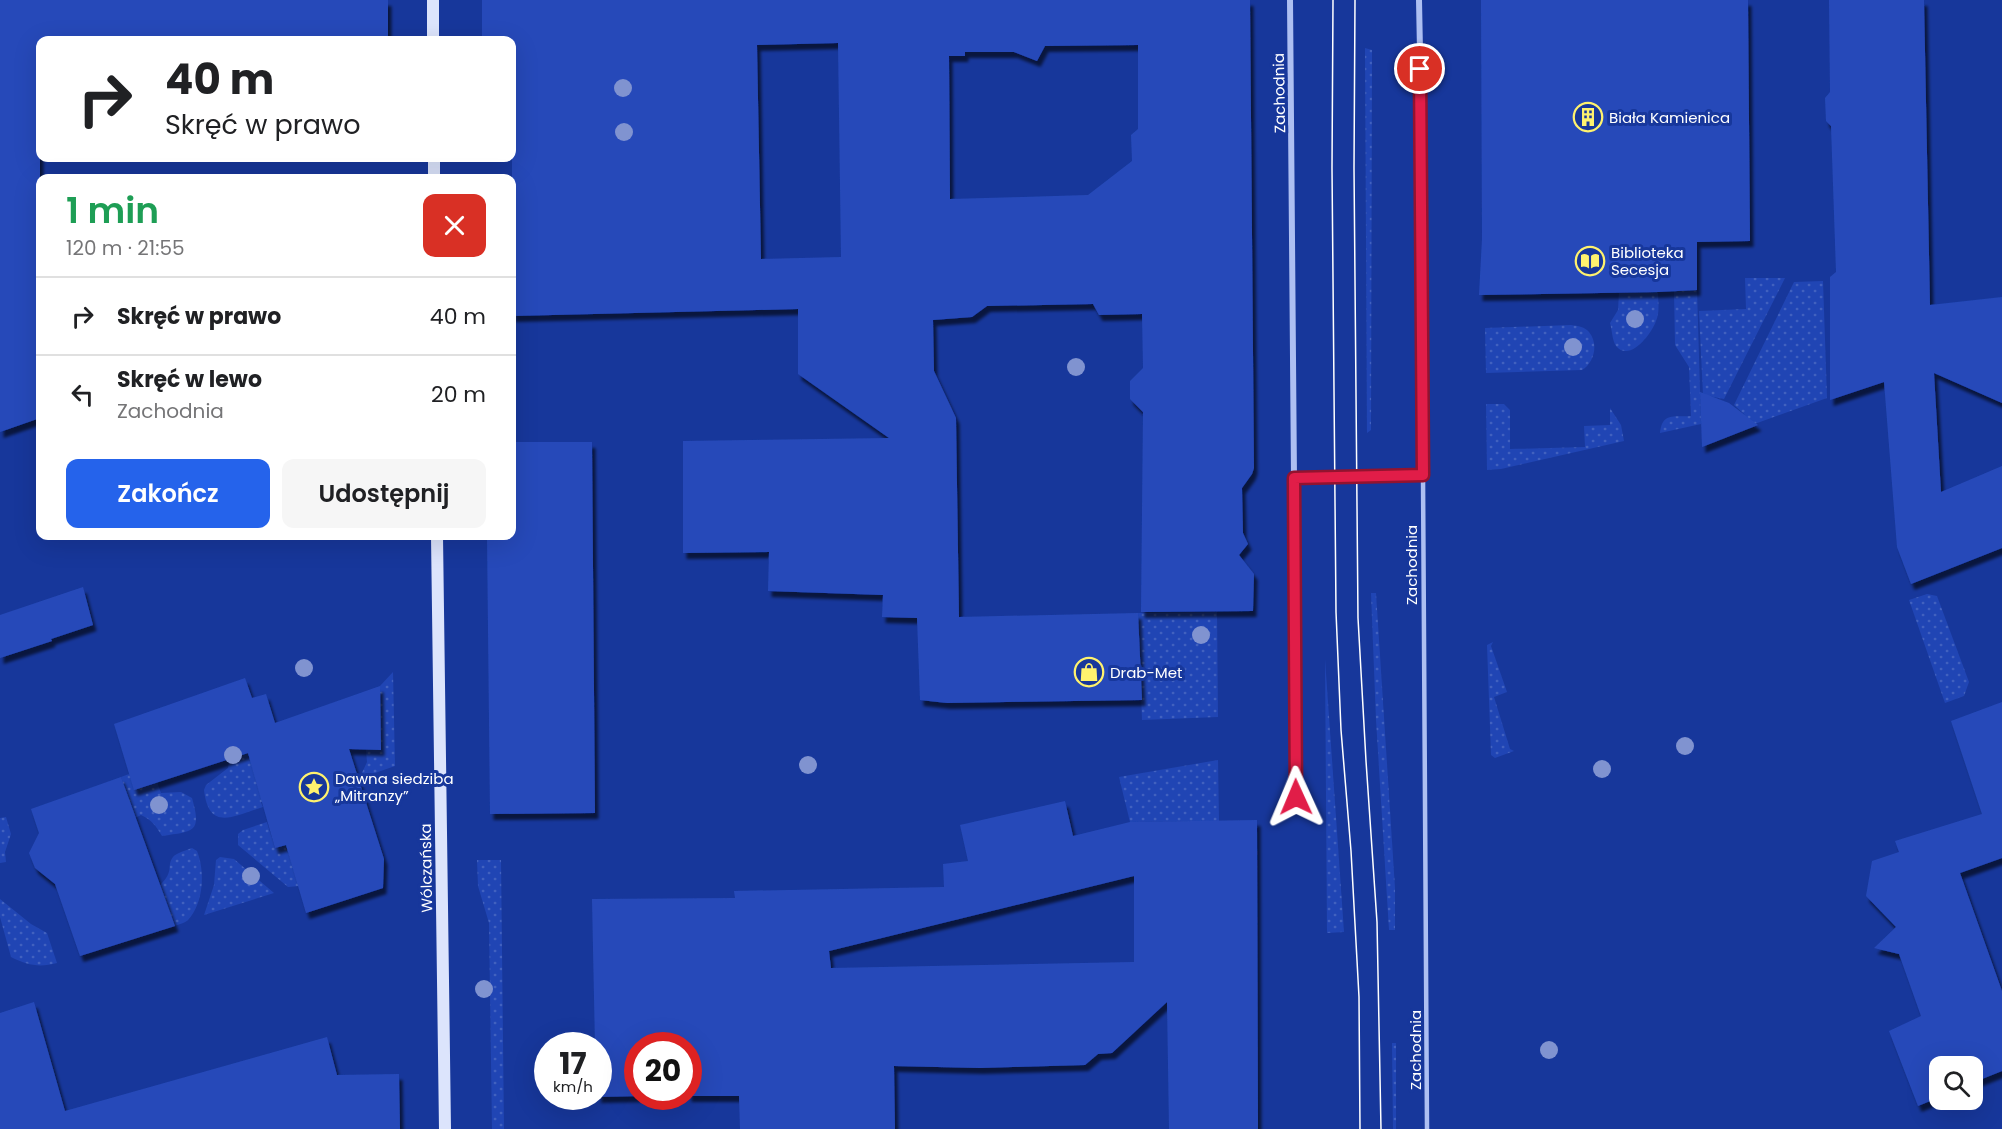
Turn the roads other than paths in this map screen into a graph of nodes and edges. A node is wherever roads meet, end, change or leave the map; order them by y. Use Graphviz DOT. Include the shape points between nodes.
graph roads {
  1 [pos="433,0"];
  2 [pos="1290,0"];
  3 [pos="1419,0"];
  4 [pos="433,36"];
  5 [pos="1423,475"];
  6 [pos="1294,478"];
  7 [pos="437,540"];
  8 [pos="1296,797"];
  9 [pos="445,1129"];
  10 [pos="1427,1129"];
  1 -- 4 [label="main road"];
  2 -- 6 [label="street, Zachodnia"];
  3 -- 5 [label="street, Zachodnia"];
  5 -- 6 [label="street"];
  5 -- 10 [label="lane, Zachodnia"];
  6 -- 8 [label="lane, Zachodnia"];
  7 -- 9 [label="main road, Wólczańska"];
}
